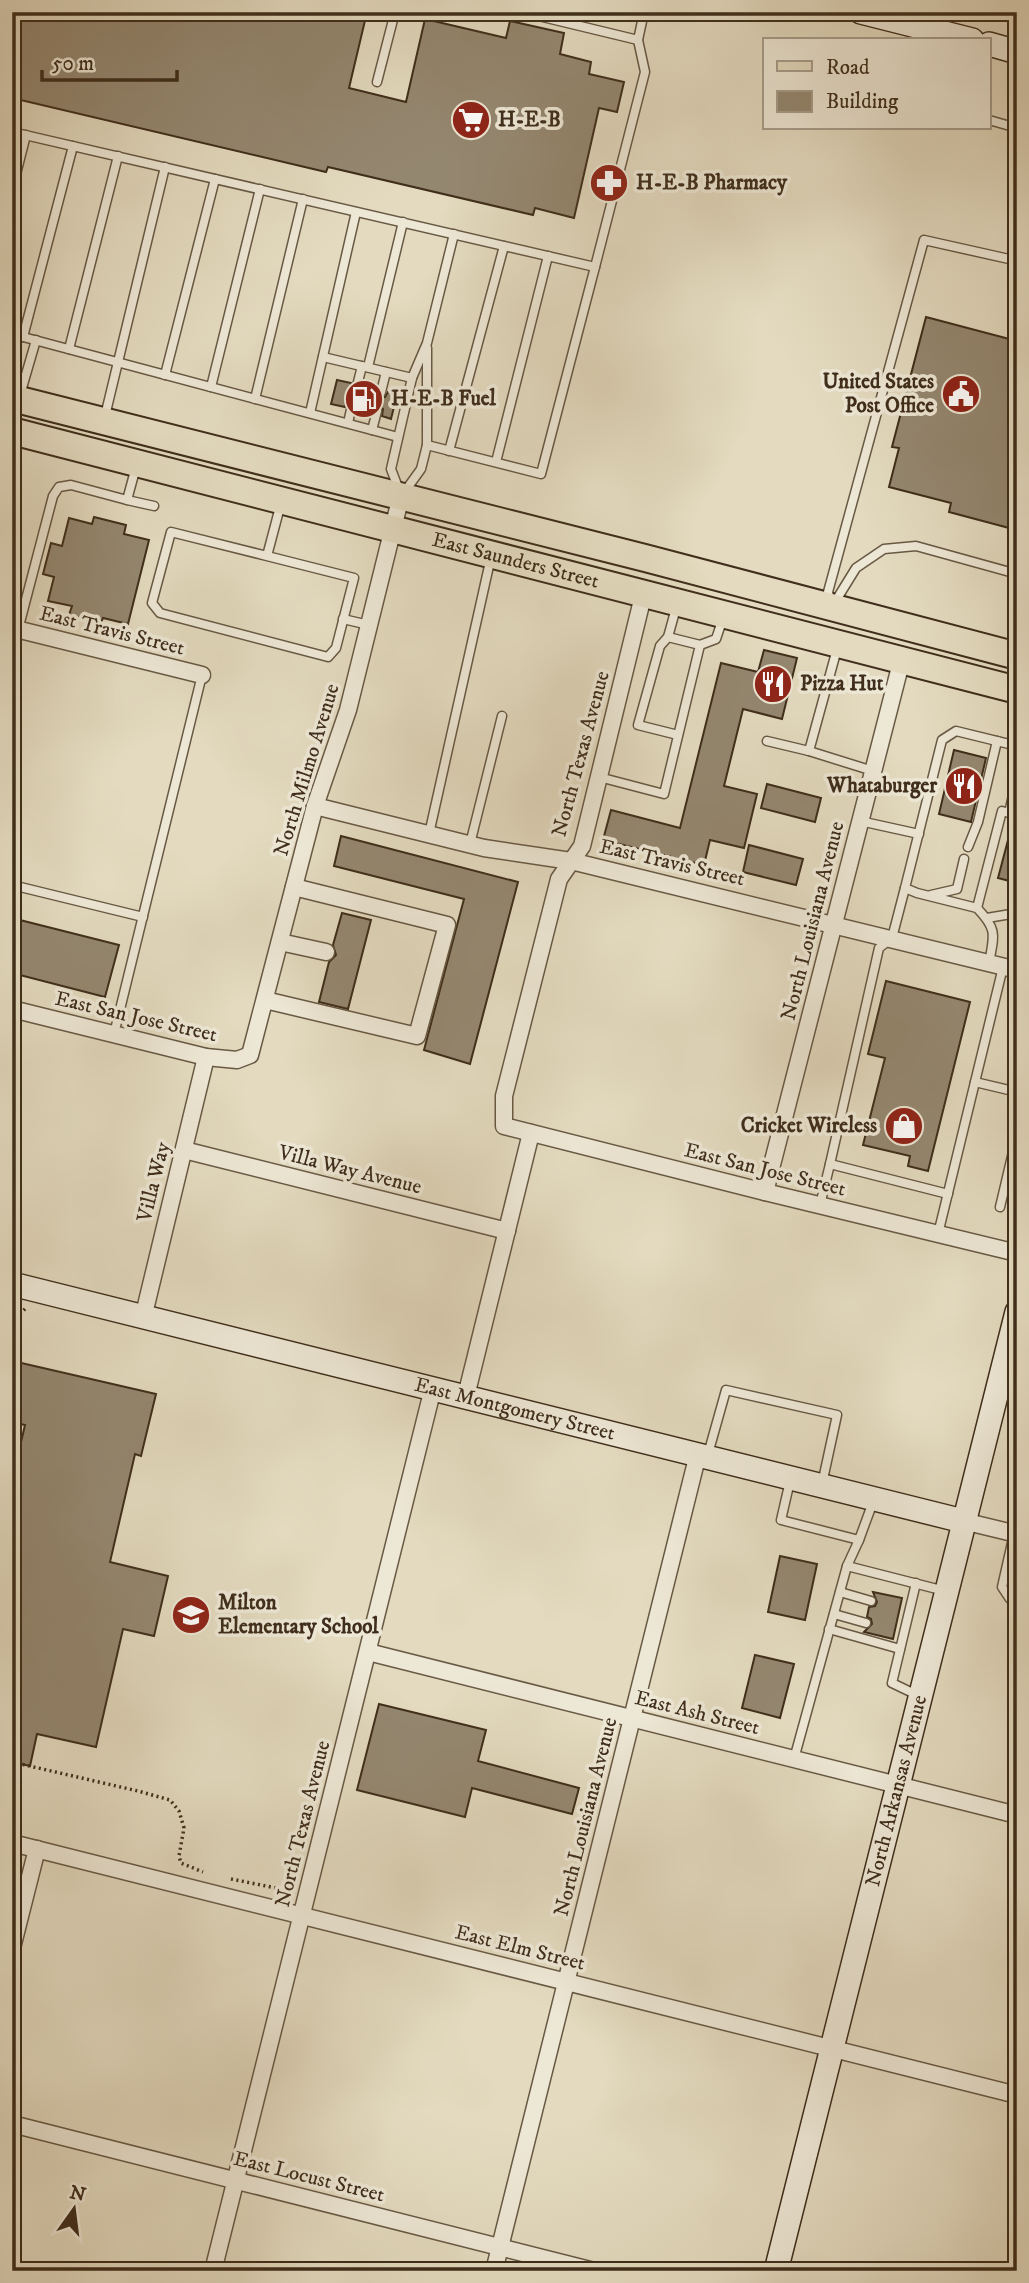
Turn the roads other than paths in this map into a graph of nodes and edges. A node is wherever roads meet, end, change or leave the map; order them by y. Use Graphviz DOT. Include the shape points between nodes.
graph roads {
  1 [pos="395,12"];
  2 [pos="522,12"];
  3 [pos="644,12"];
  4 [pos="861,12"];
  5 [pos="964,38"];
  6 [pos="638,40"];
  7 [pos="990,44"];
  8 [pos="1017,52"];
  9 [pos="377,82"];
  10 [pos="990,120"];
  11 [pos="1017,128"];
  12 [pos="12,132"];
  13 [pos="26,135"];
  14 [pos="73,146"];
  15 [pos="118,156"];
  16 [pos="165,167"];
  17 [pos="215,179"];
  18 [pos="260,189"];
  19 [pos="12,190"];
  20 [pos="303,199"];
  21 [pos="356,212"];
  22 [pos="403,222"];
  23 [pos="454,234"];
  24 [pos="504,246"];
  25 [pos="1017,249"];
  26 [pos="548,256"];
  27 [pos="595,267"];
  28 [pos="12,334"];
  29 [pos="23,337"];
  30 [pos="36,340"];
  31 [pos="427,344"];
  32 [pos="69,349"];
  33 [pos="323,357"];
  34 [pos="116,362"];
  35 [pos="365,367"];
  36 [pos="386,372"];
  37 [pos="165,375"];
  38 [pos="412,378"];
  39 [pos="357,386"];
  40 [pos="211,387"];
  41 [pos="381,392"];
  42 [pos="16,399"];
  43 [pos="255,399"];
  44 [pos="352,405"];
  45 [pos="377,411"];
  46 [pos="310,413"];
  47 [pos="115,424"];
  48 [pos="348,424"];
  49 [pos="12,429"];
  50 [pos="372,430"];
  51 [pos="398,437"];
  52 [pos="427,445"];
  53 [pos="449,450"];
  54 [pos="496,462"];
  55 [pos="137,464"];
  56 [pos="401,496"];
  57 [pos="127,500"];
  58 [pos="282,500"];
  59 [pos="154,506"];
  60 [pos="393,529"];
  61 [pos="492,554"];
  62 [pos="267,556"];
  63 [pos="1017,574"];
  64 [pos="589,578"];
  65 [pos="644,592"];
  66 [pos="678,601"];
  67 [pos="831,607"];
  68 [pos="725,613"];
  69 [pos="343,619"];
  70 [pos="369,625"];
  71 [pos="15,629"];
  72 [pos="668,637"];
  73 [pos="839,643"];
  74 [pos="700,645"];
  75 [pos="1017,656"];
  76 [pos="902,659"];
  77 [pos="202,674"];
  78 [pos="1017,690"];
  79 [pos="502,716"];
  80 [pos="678,735"];
  81 [pos="767,741"];
  82 [pos="997,741"];
  83 [pos="1017,746"];
  84 [pos="809,751"];
  85 [pos="873,771"];
  86 [pos="599,777"];
  87 [pos="1017,778"];
  88 [pos="315,806"];
  89 [pos="1013,814"];
  90 [pos="860,821"];
  91 [pos="429,834"];
  92 [pos="919,834"];
  93 [pos="470,844"];
  94 [pos="968,847"];
  95 [pos="964,859"];
  96 [pos="571,861"];
  97 [pos="12,884"];
  98 [pos="294,887"];
  99 [pos="905,888"];
  100 [pos="929,896"];
  101 [pos="977,908"];
  102 [pos="1017,913"];
  103 [pos="143,917"];
  104 [pos="987,918"];
  105 [pos="833,923"];
  106 [pos="892,938"];
  107 [pos="280,942"];
  108 [pos="326,952"];
  109 [pos="1003,966"];
  110 [pos="265,1000"];
  111 [pos="12,1009"];
  112 [pos="114,1034"];
  113 [pos="250,1055"];
  114 [pos="206,1057"];
  115 [pos="975,1082"];
  116 [pos="1017,1092"];
  117 [pos="504,1126"];
  118 [pos="531,1133"];
  119 [pos="1017,1135"];
  120 [pos="184,1150"];
  121 [pos="830,1164"];
  122 [pos="765,1192"];
  123 [pos="947,1194"];
  124 [pos="820,1206"];
  125 [pos="1000,1207"];
  126 [pos="506,1231"];
  127 [pos="938,1234"];
  128 [pos="1017,1253"];
  129 [pos="12,1284"];
  130 [pos="1017,1312"];
  131 [pos="143,1318"];
  132 [pos="433,1388"];
  133 [pos="466,1396"];
  134 [pos="702,1455"];
  135 [pos="791,1478"];
  136 [pos="822,1486"];
  137 [pos="874,1499"];
  138 [pos="963,1521"];
  139 [pos="1015,1534"];
  140 [pos="859,1540"];
  141 [pos="847,1566"];
  142 [pos="916,1583"];
  143 [pos="945,1591"];
  144 [pos="840,1592"];
  145 [pos="1017,1600"];
  146 [pos="871,1601"];
  147 [pos="900,1608"];
  148 [pos="909,1611"];
  149 [pos="834,1614"];
  150 [pos="866,1623"];
  151 [pos="829,1629"];
  152 [pos="900,1649"];
  153 [pos="368,1652"];
  154 [pos="919,1696"];
  155 [pos="633,1719"];
  156 [pos="794,1759"];
  157 [pos="897,1785"];
  158 [pos="1017,1815"];
  159 [pos="12,1843"];
  160 [pos="37,1849"];
  161 [pos="302,1916"];
  162 [pos="12,1948"];
  163 [pos="567,1982"];
  164 [pos="831,2049"];
  165 [pos="1017,2095"];
  166 [pos="12,2124"];
  167 [pos="236,2180"];
  168 [pos="500,2247"];
  169 [pos="213,2271"];
  170 [pos="494,2271"];
  171 [pos="594,2271"];
  172 [pos="776,2271"];
  1 -- 9 [label="lane"];
  2 -- 6 [label="lane"];
  3 -- 6 [label="lane"];
  4 -- 5 [label="main road"];
  6 -- 27 [label="lane" via="645,72"];
  7 -- 8 [label="main road"];
  10 -- 11 [label="lane"];
  12 -- 13 [label="lane"];
  13 -- 14 [label="lane"];
  13 -- 19 [label="lane"];
  14 -- 15 [label="lane"];
  14 -- 29 [label="lane"];
  15 -- 16 [label="lane"];
  15 -- 32 [label="lane"];
  16 -- 17 [label="lane"];
  16 -- 34 [label="lane"];
  17 -- 18 [label="lane"];
  17 -- 37 [label="lane"];
  18 -- 20 [label="lane"];
  18 -- 40 [label="lane"];
  20 -- 21 [label="lane"];
  20 -- 43 [label="lane"];
  21 -- 22 [label="lane"];
  21 -- 33 [label="lane"];
  22 -- 23 [label="lane"];
  22 -- 35 [label="lane"];
  23 -- 24 [label="lane"];
  23 -- 31 [label="lane"];
  24 -- 26 [label="lane"];
  24 -- 53 [label="lane"];
  25 -- 67 [label="lane" via="1009,259 924,240 828,592"];
  26 -- 27 [label="lane"];
  26 -- 54 [label="lane"];
  27 -- 54 [label="lane" via="541,474"];
  28 -- 29 [label="lane"];
  29 -- 30 [label="lane"];
  30 -- 32 [label="lane"];
  30 -- 42 [label="lane"];
  31 -- 38 [label="lane"];
  31 -- 52 [label="lane"];
  32 -- 34 [label="lane"];
  33 -- 35 [label="lane"];
  33 -- 46 [label="lane"];
  34 -- 37 [label="lane"];
  34 -- 47 [label="lane"];
  35 -- 36 [label="lane"];
  35 -- 39 [label="lane"];
  36 -- 38 [label="lane"];
  36 -- 41 [label="lane"];
  37 -- 40 [label="lane"];
  38 -- 51 [label="lane"];
  40 -- 43 [label="lane"];
  42 -- 47 [label="main road, East Saunders Street"];
  43 -- 46 [label="lane"];
  44 -- 48 [label="lane"];
  45 -- 50 [label="lane"];
  46 -- 48 [label="lane"];
  47 -- 49 [label="main road" via="106,436 36,421"];
  47 -- 56 [label="main road, East Saunders Street"];
  48 -- 50 [label="lane"];
  49 -- 55 [label="main road, East Saunders Street"];
  50 -- 51 [label="lane"];
  51 -- 56 [label="lane" via="391,469"];
  52 -- 53 [label="lane"];
  52 -- 56 [label="lane" via="421,469"];
  53 -- 54 [label="lane"];
  55 -- 57 [label="lane"];
  55 -- 58 [label="main road, East Saunders Street"];
  56 -- 60 [label="street, North Milmo Avenue"];
  56 -- 67 [label="main road, East Saunders Street"];
  57 -- 59 [label="lane"];
  57 -- 71 [label="lane" via="71,485 59,487"];
  58 -- 60 [label="main road, East Saunders Street"];
  58 -- 62 [label="lane"];
  60 -- 61 [label="main road, East Saunders Street"];
  60 -- 70 [label="street, North Milmo Avenue"];
  61 -- 64 [label="main road, East Saunders Street"];
  61 -- 91 [label="lane"];
  62 -- 69 [label="lane" via="354,578"];
  62 -- 69 [label="lane" via="171,532 152,603 160,613 328,657 336,648"];
  63 -- 67 [label="lane" via="916,546 884,549 856,568"];
  64 -- 65 [label="main road, East Saunders Street"];
  64 -- 67 [label="main road" via="617,573 656,578 808,618"];
  65 -- 66 [label="main road, East Saunders Street"];
  65 -- 86 [label="street, North Texas Avenue"];
  66 -- 68 [label="main road, East Saunders Street"];
  66 -- 72 [label="lane"];
  67 -- 75 [label="main road, East Saunders Street"];
  68 -- 73 [label="main road, East Saunders Street"];
  68 -- 74 [label="lane" via="716,639"];
  69 -- 70 [label="lane"];
  70 -- 88 [label="street, North Milmo Avenue" via="348,710"];
  71 -- 77 [label="street, East Travis Street"];
  72 -- 74 [label="lane"];
  72 -- 80 [label="lane" via="660,646 638,725"];
  73 -- 76 [label="main road, East Saunders Street"];
  73 -- 84 [label="lane"];
  74 -- 80 [label="lane"];
  76 -- 78 [label="main road, East Saunders Street"];
  76 -- 85 [label="street, North Louisiana Avenue"];
  77 -- 103 [label="lane"];
  79 -- 93 [label="lane"];
  80 -- 86 [label="lane" via="664,794"];
  81 -- 84 [label="lane"];
  82 -- 83 [label="lane"];
  82 -- 92 [label="lane" via="956,731 942,740"];
  82 -- 94 [label="lane"];
  84 -- 85 [label="lane"];
  85 -- 90 [label="street, North Louisiana Avenue"];
  86 -- 96 [label="street, North Texas Avenue" via="582,846"];
  87 -- 89 [label="lane"];
  88 -- 91 [label="street, East Travis Street"];
  88 -- 98 [label="street, North Milmo Avenue"];
  89 -- 101 [label="lane" via="1002,811"];
  90 -- 92 [label="lane"];
  90 -- 105 [label="street, North Louisiana Avenue"];
  91 -- 93 [label="street, East Travis Street"];
  92 -- 99 [label="lane"];
  93 -- 96 [label="street, East Travis Street"];
  95 -- 100 [label="lane" via="957,889"];
  96 -- 105 [label="street, East Travis Street"];
  96 -- 117 [label="street, North Texas Avenue" via="559,879 505,1096"];
  97 -- 103 [label="lane"];
  98 -- 107 [label="street, North Milmo Avenue"];
  98 -- 110 [label="street" via="447,925 417,1036"];
  99 -- 100 [label="lane"];
  99 -- 106 [label="lane"];
  100 -- 101 [label="lane"];
  101 -- 104 [label="lane"];
  102 -- 104 [label="lane"];
  103 -- 112 [label="lane"];
  104 -- 109 [label="lane"];
  105 -- 106 [label="street, East Travis Street"];
  105 -- 122 [label="street, North Louisiana Avenue"];
  106 -- 109 [label="street, East Travis Street"];
  106 -- 121 [label="lane" via="879,948"];
  107 -- 108 [label="street"];
  107 -- 110 [label="street, North Milmo Avenue"];
  109 -- 115 [label="lane"];
  110 -- 113 [label="street, North Milmo Avenue"];
  111 -- 112 [label="street, East San Jose Street"];
  112 -- 114 [label="street, East San Jose Street"];
  113 -- 114 [label="street, East San Jose Street" via="237,1060"];
  114 -- 120 [label="street, Villa Way"];
  115 -- 116 [label="lane"];
  115 -- 123 [label="lane"];
  117 -- 118 [label="street, East San Jose Street"];
  118 -- 122 [label="street, East San Jose Street"];
  118 -- 126 [label="street"];
  119 -- 125 [label="lane"];
  120 -- 126 [label="street, Villa Way Avenue"];
  120 -- 131 [label="street, Villa Way"];
  121 -- 123 [label="lane"];
  121 -- 124 [label="lane"];
  122 -- 124 [label="street, East San Jose Street"];
  123 -- 127 [label="lane"];
  124 -- 127 [label="street, East San Jose Street"];
  126 -- 133 [label="street"];
  127 -- 128 [label="street, East San Jose Street"];
  129 -- 131 [label="main road, East Montgomery Street"];
  130 -- 138 [label="main road, North Arkansas Avenue"];
  131 -- 132 [label="main road, East Montgomery Street"];
  132 -- 133 [label="main road, East Montgomery Street"];
  132 -- 153 [label="street, North Texas Avenue"];
  133 -- 134 [label="main road, East Montgomery Street"];
  134 -- 135 [label="main road, East Montgomery Street"];
  134 -- 136 [label="lane" via="726,1390 837,1415"];
  134 -- 155 [label="street, North Louisiana Avenue"];
  135 -- 136 [label="main road, East Montgomery Street"];
  135 -- 140 [label="lane" via="781,1520"];
  136 -- 137 [label="main road, East Montgomery Street"];
  137 -- 138 [label="main road, East Montgomery Street"];
  137 -- 140 [label="lane"];
  138 -- 139 [label="street, East Montgomery Street"];
  138 -- 143 [label="main road, North Arkansas Avenue"];
  139 -- 145 [label="lane" via="1002,1587 1010,1599"];
  140 -- 141 [label="lane"];
  141 -- 142 [label="lane"];
  141 -- 144 [label="lane"];
  142 -- 143 [label="lane"];
  142 -- 148 [label="lane"];
  143 -- 154 [label="main road, North Arkansas Avenue"];
  144 -- 146 [label="lane"];
  144 -- 149 [label="lane"];
  147 -- 148 [label="lane"];
  148 -- 152 [label="lane" via="899,1632"];
  149 -- 150 [label="lane"];
  149 -- 151 [label="lane"];
  151 -- 152 [label="lane"];
  151 -- 156 [label="lane"];
  152 -- 154 [label="lane" via="892,1684"];
  153 -- 155 [label="street, East Ash Street"];
  153 -- 161 [label="street, North Texas Avenue"];
  154 -- 157 [label="main road, North Arkansas Avenue"];
  155 -- 156 [label="street, East Ash Street"];
  155 -- 163 [label="street, North Louisiana Avenue"];
  156 -- 157 [label="street, East Ash Street"];
  157 -- 158 [label="street, East Ash Street"];
  157 -- 164 [label="main road, North Arkansas Avenue"];
  159 -- 160 [label="street, East Elm Street"];
  160 -- 161 [label="street, East Elm Street"];
  160 -- 162 [label="street"];
  161 -- 163 [label="street, East Elm Street"];
  161 -- 167 [label="street, North Texas Avenue"];
  163 -- 164 [label="street, East Elm Street"];
  163 -- 168 [label="street, North Louisiana Avenue"];
  164 -- 165 [label="street, East Elm Street"];
  164 -- 172 [label="main road, North Arkansas Avenue"];
  166 -- 167 [label="street, East Locust Street"];
  167 -- 168 [label="street, East Locust Street"];
  167 -- 169 [label="street, North Texas Avenue"];
  168 -- 170 [label="street, North Louisiana Avenue"];
  168 -- 171 [label="street, East Locust Street"];
}
